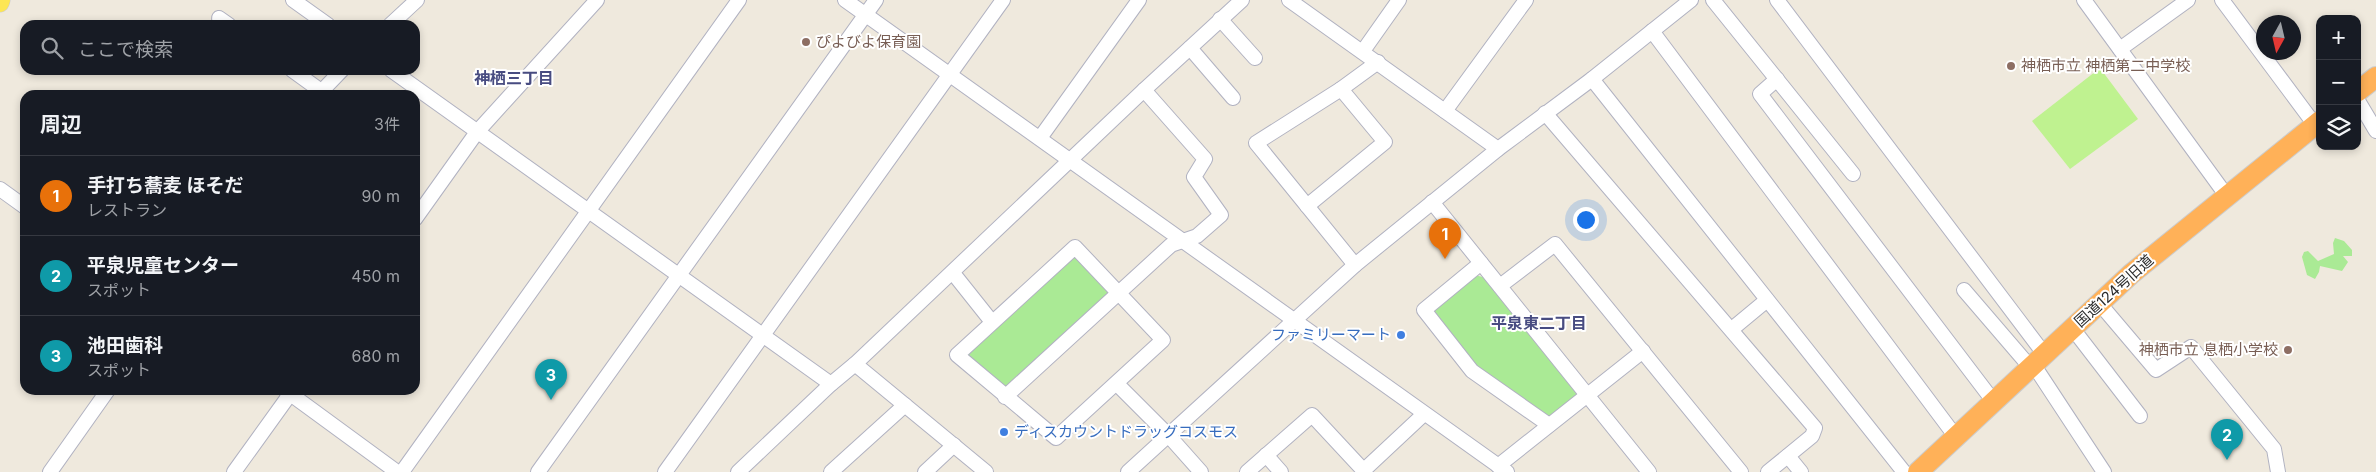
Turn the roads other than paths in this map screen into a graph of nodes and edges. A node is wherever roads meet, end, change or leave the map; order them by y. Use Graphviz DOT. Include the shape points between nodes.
graph roads {
  1 [pos="293,0"];
  2 [pos="417,0"];
  3 [pos="596,0"];
  4 [pos="739,0"];
  5 [pos="845,0"];
  6 [pos="876,0"];
  7 [pos="1003,0"];
  8 [pos="1139,0"];
  9 [pos="1242,0"];
  10 [pos="1289,0"];
  11 [pos="1399,0"];
  12 [pos="1526,0"];
  13 [pos="1691,0"];
  14 [pos="1713,0"];
  15 [pos="1776,0"];
  16 [pos="2084,0"];
  17 [pos="2188,0"];
  18 [pos="2222,0"];
  19 [pos="865,14"];
  20 [pos="321,20"];
  21 [pos="395,20"];
  22 [pos="1220,20"];
  23 [pos="1652,31"];
  24 [pos="1190,48"];
  25 [pos="2120,49"];
  26 [pos="1363,51"];
  27 [pos="1255,58"];
  28 [pos="1378,62"];
  29 [pos="950,74"];
  30 [pos="298,75"];
  31 [pos="337,75"];
  32 [pos="398,75"];
  33 [pos="2376,77"];
  34 [pos="1592,79"];
  35 [pos="1777,80"];
  36 [pos="1341,89"];
  37 [pos="2361,89"];
  38 [pos="316,90"];
  39 [pos="323,90"];
  40 [pos="419,90"];
  41 [pos="1144,90"];
  42 [pos="420,91"];
  43 [pos="1233,98"];
  44 [pos="2361,105"];
  45 [pos="1445,111"];
  46 [pos="1544,113"];
  47 [pos="2316,122"];
  48 [pos="2316,124"];
  49 [pos="2376,131"];
  50 [pos="477,132"];
  51 [pos="1040,138"];
  52 [pos="1498,149"];
  53 [pos="1070,160"];
  54 [pos="1853,174"];
  55 [pos="0,189"];
  56 [pos="2226,195"];
  57 [pos="1432,202"];
  58 [pos="20,203"];
  59 [pos="1307,206"];
  60 [pos="420,212"];
  61 [pos="588,212"];
  62 [pos="1181,240"];
  63 [pos="1481,264"];
  64 [pos="1355,266"];
  65 [pos="953,273"];
  66 [pos="678,276"];
  67 [pos="1500,286"];
  68 [pos="1964,290"];
  69 [pos="1120,292"];
  70 [pos="1767,300"];
  71 [pos="2100,304"];
  72 [pos="1294,321"];
  73 [pos="992,322"];
  74 [pos="2073,329"];
  75 [pos="1732,330"];
  76 [pos="763,336"];
  77 [pos="1643,351"];
  78 [pos="2038,362"];
  79 [pos="855,364"];
  80 [pos="831,384"];
  81 [pos="1116,384"];
  82 [pos="104,395"];
  83 [pos="286,395"];
  84 [pos="294,395"];
  85 [pos="1587,396"];
  86 [pos="1005,397"];
  87 [pos="1994,402"];
  88 [pos="905,404"];
  89 [pos="1424,414"];
  90 [pos="2140,416"];
  91 [pos="1549,426"];
  92 [pos="1169,436"];
  93 [pos="1956,437"];
  94 [pos="954,445"];
  95 [pos="1266,455"];
  96 [pos="1788,456"];
  97 [pos="1503,469"];
  98 [pos="1364,471"];
  99 [pos="50,472"];
  100 [pos="234,472"];
  101 [pos="397,472"];
  102 [pos="402,472"];
  103 [pos="538,472"];
  104 [pos="665,472"];
  105 [pos="738,472"];
  106 [pos="831,472"];
  107 [pos="925,472"];
  108 [pos="986,472"];
  109 [pos="1128,472"];
  110 [pos="1200,472"];
  111 [pos="1247,472"];
  112 [pos="1281,472"];
  113 [pos="1649,472"];
  114 [pos="1741,472"];
  115 [pos="1768,472"];
  116 [pos="1801,472"];
  117 [pos="1904,472"];
  118 [pos="1918,472"];
  119 [pos="2104,472"];
  120 [pos="2278,472"];
  1 -- 20 [label="street"];
  2 -- 21 [label="street"];
  3 -- 50 [label="street"];
  4 -- 61 [label="street"];
  5 -- 19 [label="street"];
  6 -- 19 [label="street"];
  7 -- 29 [label="street"];
  8 -- 51 [label="street"];
  9 -- 22 [label="street"];
  10 -- 26 [label="street"];
  11 -- 26 [label="street"];
  12 -- 45 [label="street"];
  13 -- 23 [label="street"];
  14 -- 35 [label="street"];
  15 -- 78 [label="street"];
  16 -- 25 [label="street"];
  17 -- 25 [label="street"];
  18 -- 47 [label="street"];
  19 -- 29 [label="street"];
  19 -- 66 [label="street"];
  22 -- 24 [label="street"];
  22 -- 27 [label="street"];
  23 -- 34 [label="street"];
  23 -- 93 [label="street"];
  24 -- 41 [label="street"];
  24 -- 43 [label="street"];
  25 -- 56 [label="street"];
  26 -- 28 [label="street"];
  28 -- 36 [label="street"];
  28 -- 45 [label="street"];
  29 -- 51 [label="street"];
  29 -- 76 [label="street"];
  30 -- 38 [label="street"];
  31 -- 39 [label="street"];
  32 -- 40 [label="street"];
  33 -- 37 [label="highway"];
  34 -- 46 [label="street"];
  34 -- 70 [label="street"];
  35 -- 54 [label="street"];
  35 -- 87 [label="street" via="1760,94"];
  36 -- 59 [label="street" via="1385,142"];
  36 -- 59 [label="street" via="1256,143"];
  41 -- 53 [label="street"];
  41 -- 62 [label="street" via="1205,159 1194,177 1221,215 1196,236"];
  42 -- 50 [label="street"];
  44 -- 49 [label="street"];
  45 -- 52 [label="street"];
  46 -- 52 [label="street"];
  46 -- 75 [label="street"];
  48 -- 56 [label="highway, 国道124号旧道"];
  50 -- 60 [label="street"];
  50 -- 61 [label="street"];
  51 -- 53 [label="street"];
  52 -- 57 [label="street"];
  53 -- 62 [label="street"];
  53 -- 65 [label="street"];
  55 -- 58 [label="street"];
  56 -- 71 [label="highway, 国道124号旧道"];
  57 -- 63 [label="street"];
  57 -- 64 [label="street"];
  59 -- 64 [label="street"];
  61 -- 66 [label="street"];
  61 -- 102 [label="street"];
  62 -- 69 [label="street" via="1171,245"];
  62 -- 72 [label="street"];
  63 -- 67 [label="street"];
  63 -- 91 [label="street" via="1424,310 1472,371"];
  64 -- 72 [label="street"];
  65 -- 73 [label="street"];
  65 -- 79 [label="street"];
  66 -- 76 [label="street"];
  66 -- 103 [label="street"];
  67 -- 77 [label="street" via="1555,244"];
  67 -- 85 [label="street"];
  68 -- 78 [label="street"];
  69 -- 73 [label="street" via="1075,247"];
  69 -- 81 [label="street" via="1163,340"];
  69 -- 86 [label="street"];
  70 -- 75 [label="street"];
  70 -- 117 [label="street"];
  71 -- 74 [label="highway, 国道124号旧道"];
  71 -- 120 [label="street" via="2156,370 2191,347 2274,449"];
  72 -- 89 [label="street"];
  72 -- 92 [label="street"];
  73 -- 86 [label="street" via="957,355"];
  74 -- 78 [label="highway, 国道124号旧道"];
  74 -- 90 [label="street"];
  75 -- 96 [label="street" via="1815,428 1812,436"];
  76 -- 80 [label="street"];
  76 -- 104 [label="street"];
  77 -- 85 [label="street"];
  77 -- 114 [label="street"];
  78 -- 87 [label="highway, 国道124号旧道"];
  78 -- 119 [label="street" via="2037,370"];
  79 -- 80 [label="street"];
  79 -- 88 [label="street"];
  80 -- 105 [label="street"];
  81 -- 86 [label="street" via="1056,438"];
  81 -- 92 [label="street"];
  82 -- 99 [label="street"];
  83 -- 100 [label="street"];
  84 -- 101 [label="street"];
  85 -- 91 [label="street"];
  85 -- 113 [label="street"];
  87 -- 93 [label="highway, 国道124号旧道"];
  88 -- 94 [label="street"];
  88 -- 106 [label="street"];
  89 -- 97 [label="street"];
  89 -- 98 [label="street"];
  91 -- 97 [label="street"];
  92 -- 109 [label="street"];
  92 -- 110 [label="street"];
  93 -- 118 [label="highway, 国道124号旧道"];
  94 -- 107 [label="street"];
  94 -- 108 [label="street"];
  95 -- 98 [label="street" via="1312,415"];
  95 -- 111 [label="street"];
  95 -- 112 [label="street"];
  96 -- 115 [label="street"];
  96 -- 116 [label="street"];
}
